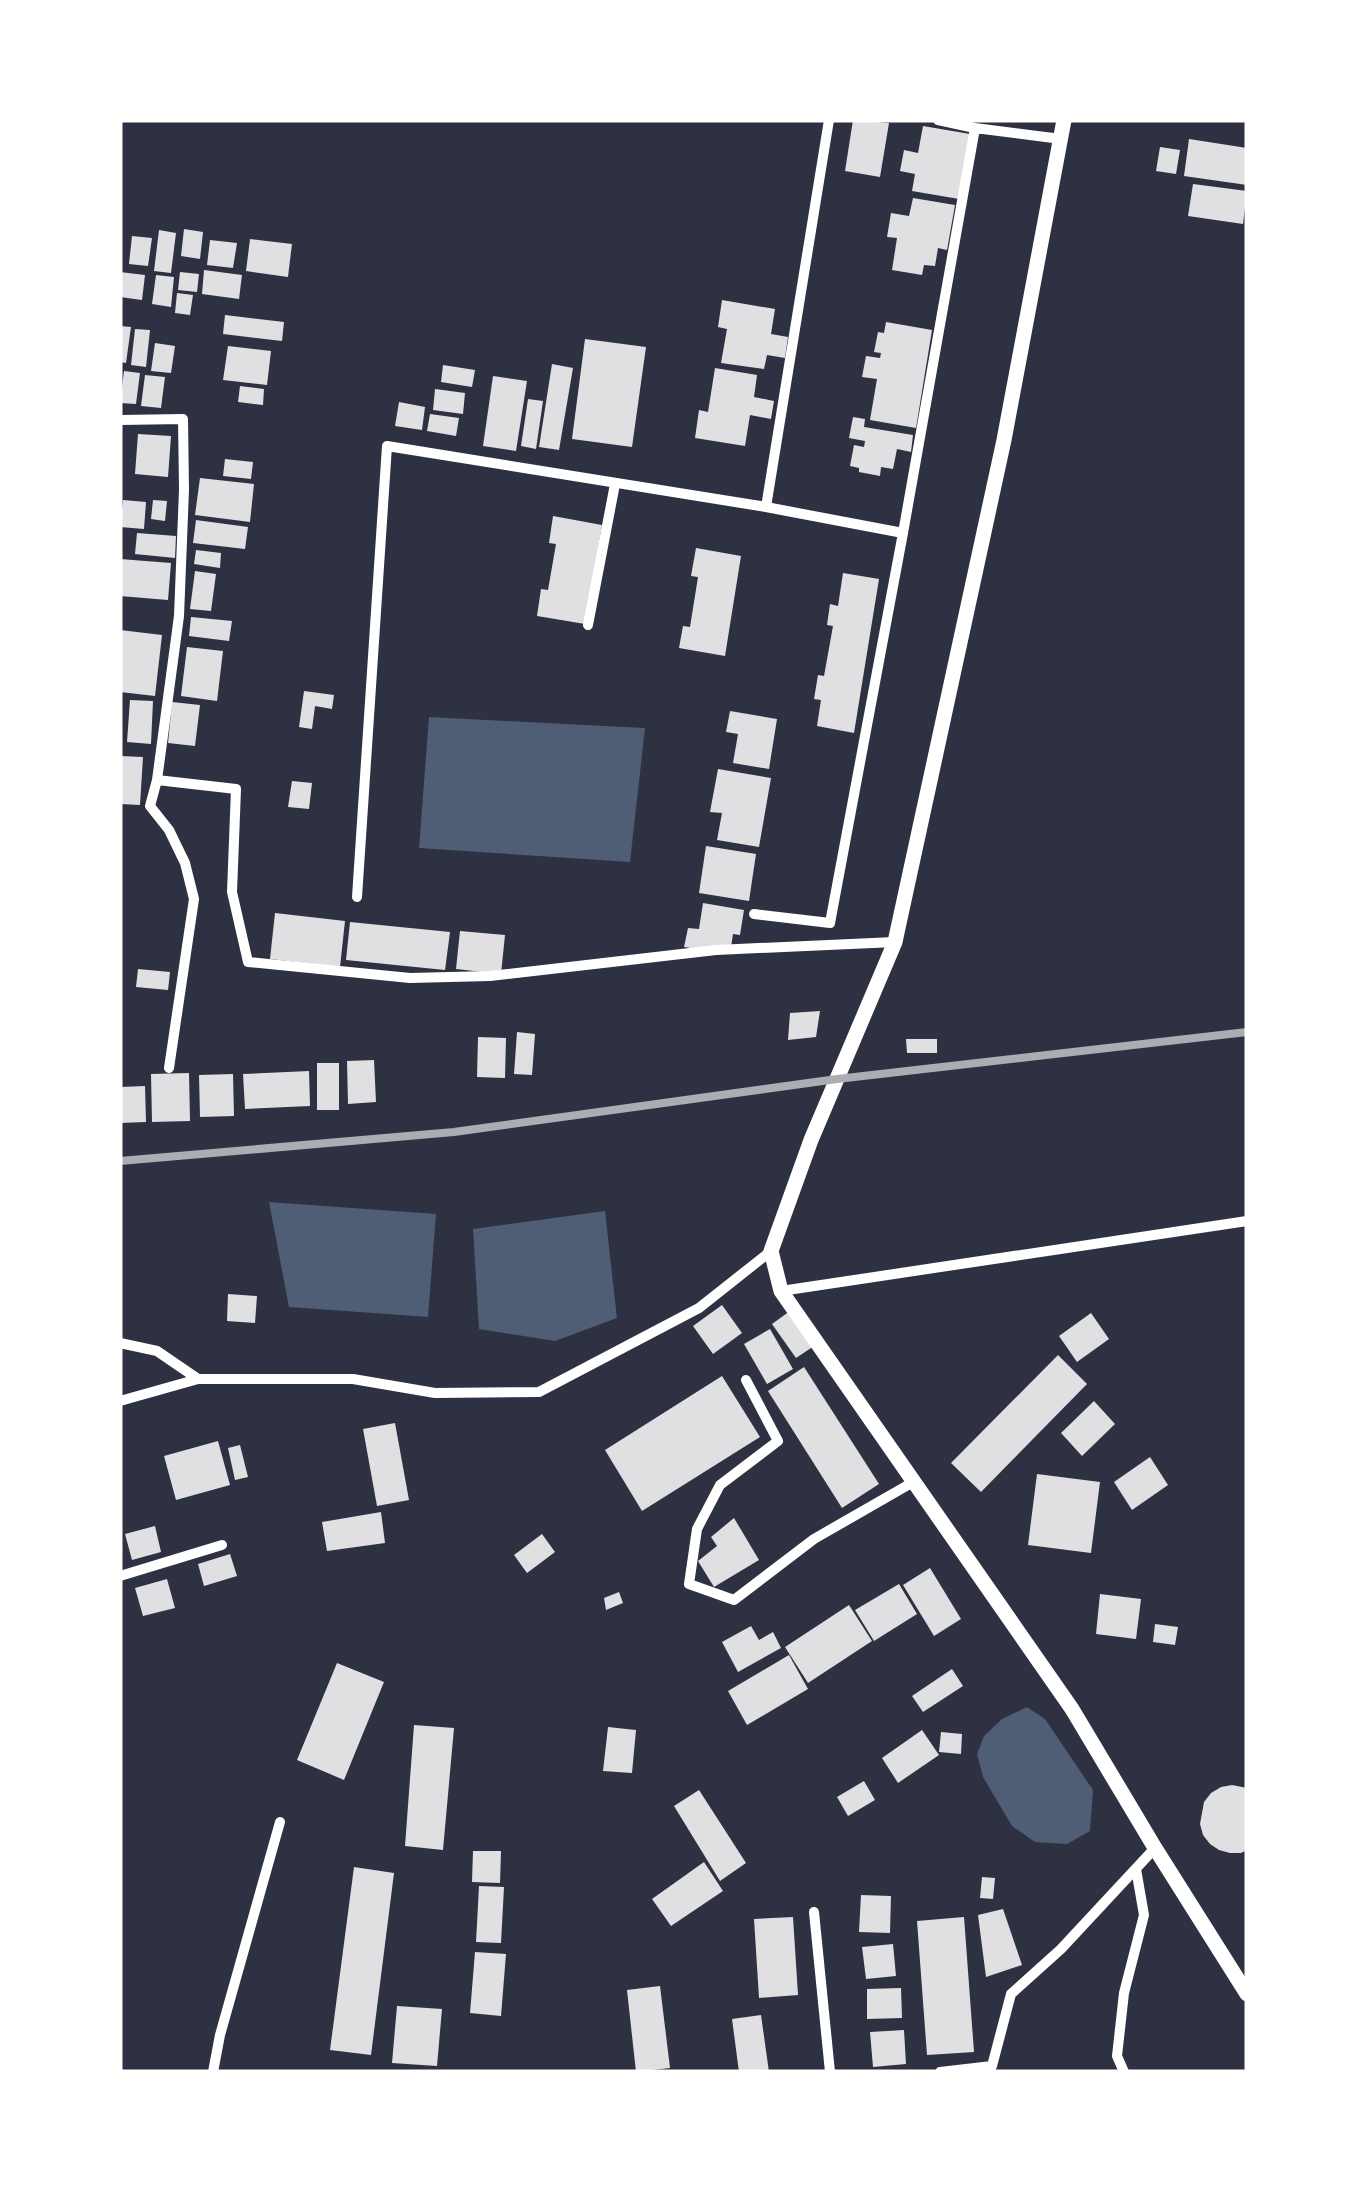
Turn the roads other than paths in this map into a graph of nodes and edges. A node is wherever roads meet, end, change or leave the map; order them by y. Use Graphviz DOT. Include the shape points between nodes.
graph roads {
  1 [pos="830,120"];
  2 [pos="938,120"];
  3 [pos="1064,120"];
  4 [pos="976,128"];
  5 [pos="1061,139"];
  6 [pos="120,420"];
  7 [pos="615,484"];
  8 [pos="766,507"];
  9 [pos="903,532"];
  10 [pos="588,626"];
  11 [pos="157,780"];
  12 [pos="357,898"];
  13 [pos="754,914"];
  14 [pos="895,942"];
  15 [pos="170,1068"];
  16 [pos="1247,1221"];
  17 [pos="770,1251"];
  18 [pos="781,1291"];
  19 [pos="120,1344"];
  20 [pos="198,1379"];
  21 [pos="746,1380"];
  22 [pos="120,1401"];
  23 [pos="915,1481"];
  24 [pos="222,1545"];
  25 [pos="120,1576"];
  26 [pos="280,1822"];
  27 [pos="1155,1848"];
  28 [pos="1136,1868"];
  29 [pos="814,1912"];
  30 [pos="1247,1994"];
  31 [pos="214,2072"];
  32 [pos="830,2072"];
  33 [pos="940,2072"];
  34 [pos="1124,2072"];
  1 -- 8 [label="street"];
  2 -- 4 [label="street"];
  3 -- 5 [label="street"];
  4 -- 5 [label="street"];
  4 -- 9 [label="street"];
  5 -- 14 [label="street" via="1004,440"];
  6 -- 11 [label="street" via="183,419 179,616"];
  7 -- 8 [label="street"];
  7 -- 10 [label="street"];
  7 -- 12 [label="street" via="387,446"];
  8 -- 9 [label="street"];
  9 -- 13 [label="street" via="830,923"];
  11 -- 14 [label="street" via="236,788 232,892 248,962 410,978 490,976 716,950"];
  11 -- 15 [label="street" via="150,806 185,863 194,899"];
  14 -- 17 [label="street"];
  16 -- 18 [label="street"];
  17 -- 18 [label="street"];
  17 -- 20 [label="street" via="699,1308 539,1392 435,1393 353,1379"];
  18 -- 23 [label="street"];
  19 -- 20 [label="street" via="156,1351"];
  20 -- 22 [label="street"];
  21 -- 23 [label="street" via="778,1441 720,1485 697,1529 689,1584 734,1600 814,1539"];
  23 -- 27 [label="street" via="1072,1710"];
  24 -- 25 [label="street"];
  26 -- 31 [label="street"];
  27 -- 28 [label="street"];
  27 -- 30 [label="street"];
  28 -- 33 [label="street" via="1011,1994 992,2066"];
  28 -- 34 [label="street" via="1144,1915 1124,1993 1117,2056"];
  29 -- 32 [label="street"];
}
